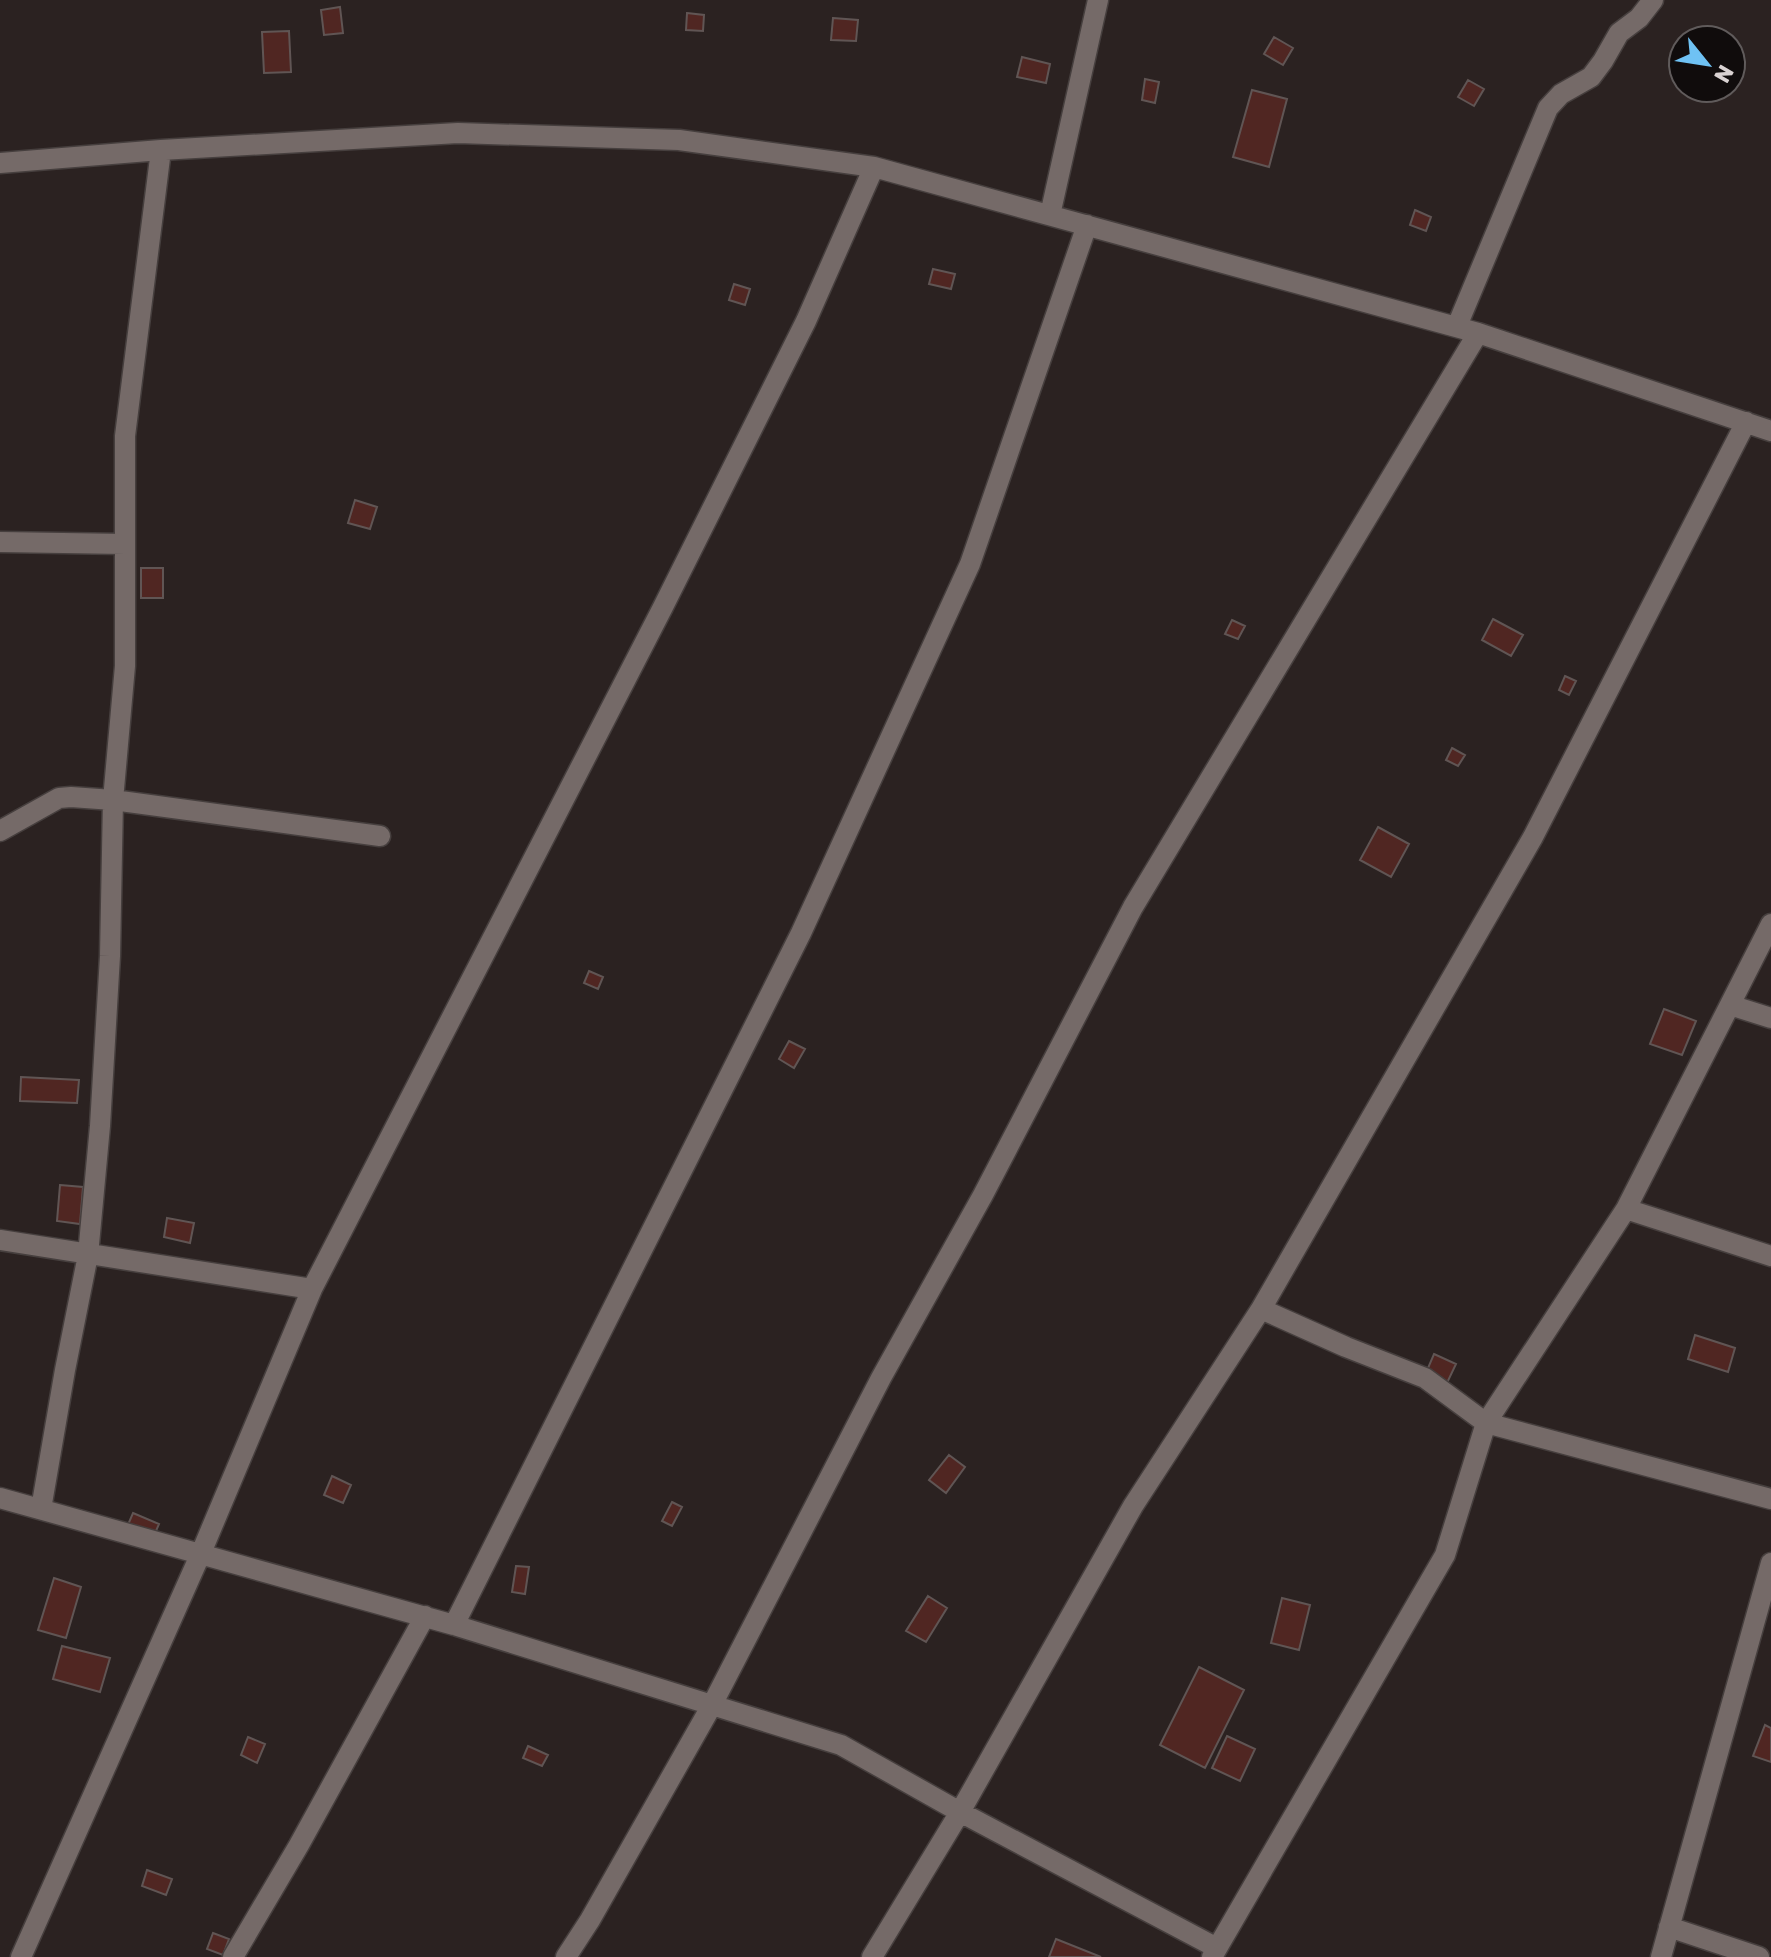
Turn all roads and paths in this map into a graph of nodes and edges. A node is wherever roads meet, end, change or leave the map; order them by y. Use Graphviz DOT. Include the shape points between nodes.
graph roads {
  1 [pos="1098,0"];
  2 [pos="1653,0"];
  3 [pos="161,150"];
  4 [pos="0,163"];
  5 [pos="874,167"];
  6 [pos="1050,215"];
  7 [pos="1087,225"];
  8 [pos="1457,326"];
  9 [pos="1478,333"];
  10 [pos="1746,422"];
  11 [pos="1771,431"];
  12 [pos="0,542"];
  13 [pos="125,544"];
  14 [pos="113,800"];
  15 [pos="0,831"];
  16 [pos="380,836"];
  17 [pos="1771,924"];
  18 [pos="1730,1005"];
  19 [pos="1771,1018"];
  20 [pos="1626,1209"];
  21 [pos="0,1240"];
  22 [pos="88,1255"];
  23 [pos="1771,1256"];
  24 [pos="312,1289"];
  25 [pos="1261,1309"];
  26 [pos="1486,1423"];
  27 [pos="0,1498"];
  28 [pos="1771,1499"];
  29 [pos="41,1509"];
  30 [pos="201,1553"];
  31 [pos="1771,1563"];
  32 [pos="425,1616"];
  33 [pos="454,1625"];
  34 [pos="712,1705"];
  35 [pos="960,1812"];
  36 [pos="1669,1927"];
  37 [pos="1214,1952"];
  38 [pos="21,1957"];
  39 [pos="233,1957"];
  40 [pos="566,1957"];
  41 [pos="872,1957"];
  42 [pos="1661,1957"];
  43 [pos="1759,1957"];
  1 -- 6 [label="street"];
  2 -- 8 [label="street" via="1619,33 1591,77 1548,108"];
  3 -- 4 [label="street"];
  3 -- 5 [label="street" via="458,133 679,140"];
  3 -- 13 [label="street" via="125,436"];
  5 -- 6 [label="street"];
  5 -- 24 [label="street" via="806,321 663,607"];
  6 -- 7 [label="street"];
  7 -- 8 [label="street"];
  7 -- 33 [label="street" via="963,578 801,933"];
  8 -- 9 [label="street"];
  9 -- 10 [label="street"];
  9 -- 34 [label="street" via="1133,907"];
  10 -- 11 [label="street"];
  10 -- 25 [label="street" via="1533,837"];
  12 -- 13 [label="street"];
  13 -- 14 [label="street" via="125,666"];
  14 -- 15 [label="street" via="59,798"];
  14 -- 16 [label="street"];
  14 -- 22 [label="street" via="110,956"];
  17 -- 18 [label="street"];
  18 -- 19 [label="street"];
  18 -- 20 [label="street"];
  20 -- 23 [label="street"];
  20 -- 26 [label="street"];
  21 -- 22 [label="street"];
  22 -- 24 [label="street"];
  22 -- 29 [label="street"];
  24 -- 30 [label="street"];
  25 -- 26 [label="street" via="1425,1378"];
  25 -- 35 [label="street" via="1133,1506"];
  26 -- 28 [label="street"];
  26 -- 37 [label="street" via="1445,1555"];
  27 -- 29 [label="street"];
  29 -- 30 [label="street"];
  30 -- 32 [label="street"];
  30 -- 38 [label="street"];
  31 -- 36 [label="street"];
  32 -- 33 [label="street"];
  32 -- 39 [label="street"];
  33 -- 34 [label="street"];
  34 -- 35 [label="street" via="841,1745"];
  34 -- 40 [label="street"];
  35 -- 37 [label="street"];
  35 -- 41 [label="street"];
  36 -- 42 [label="street"];
  36 -- 43 [label="street"];
}
